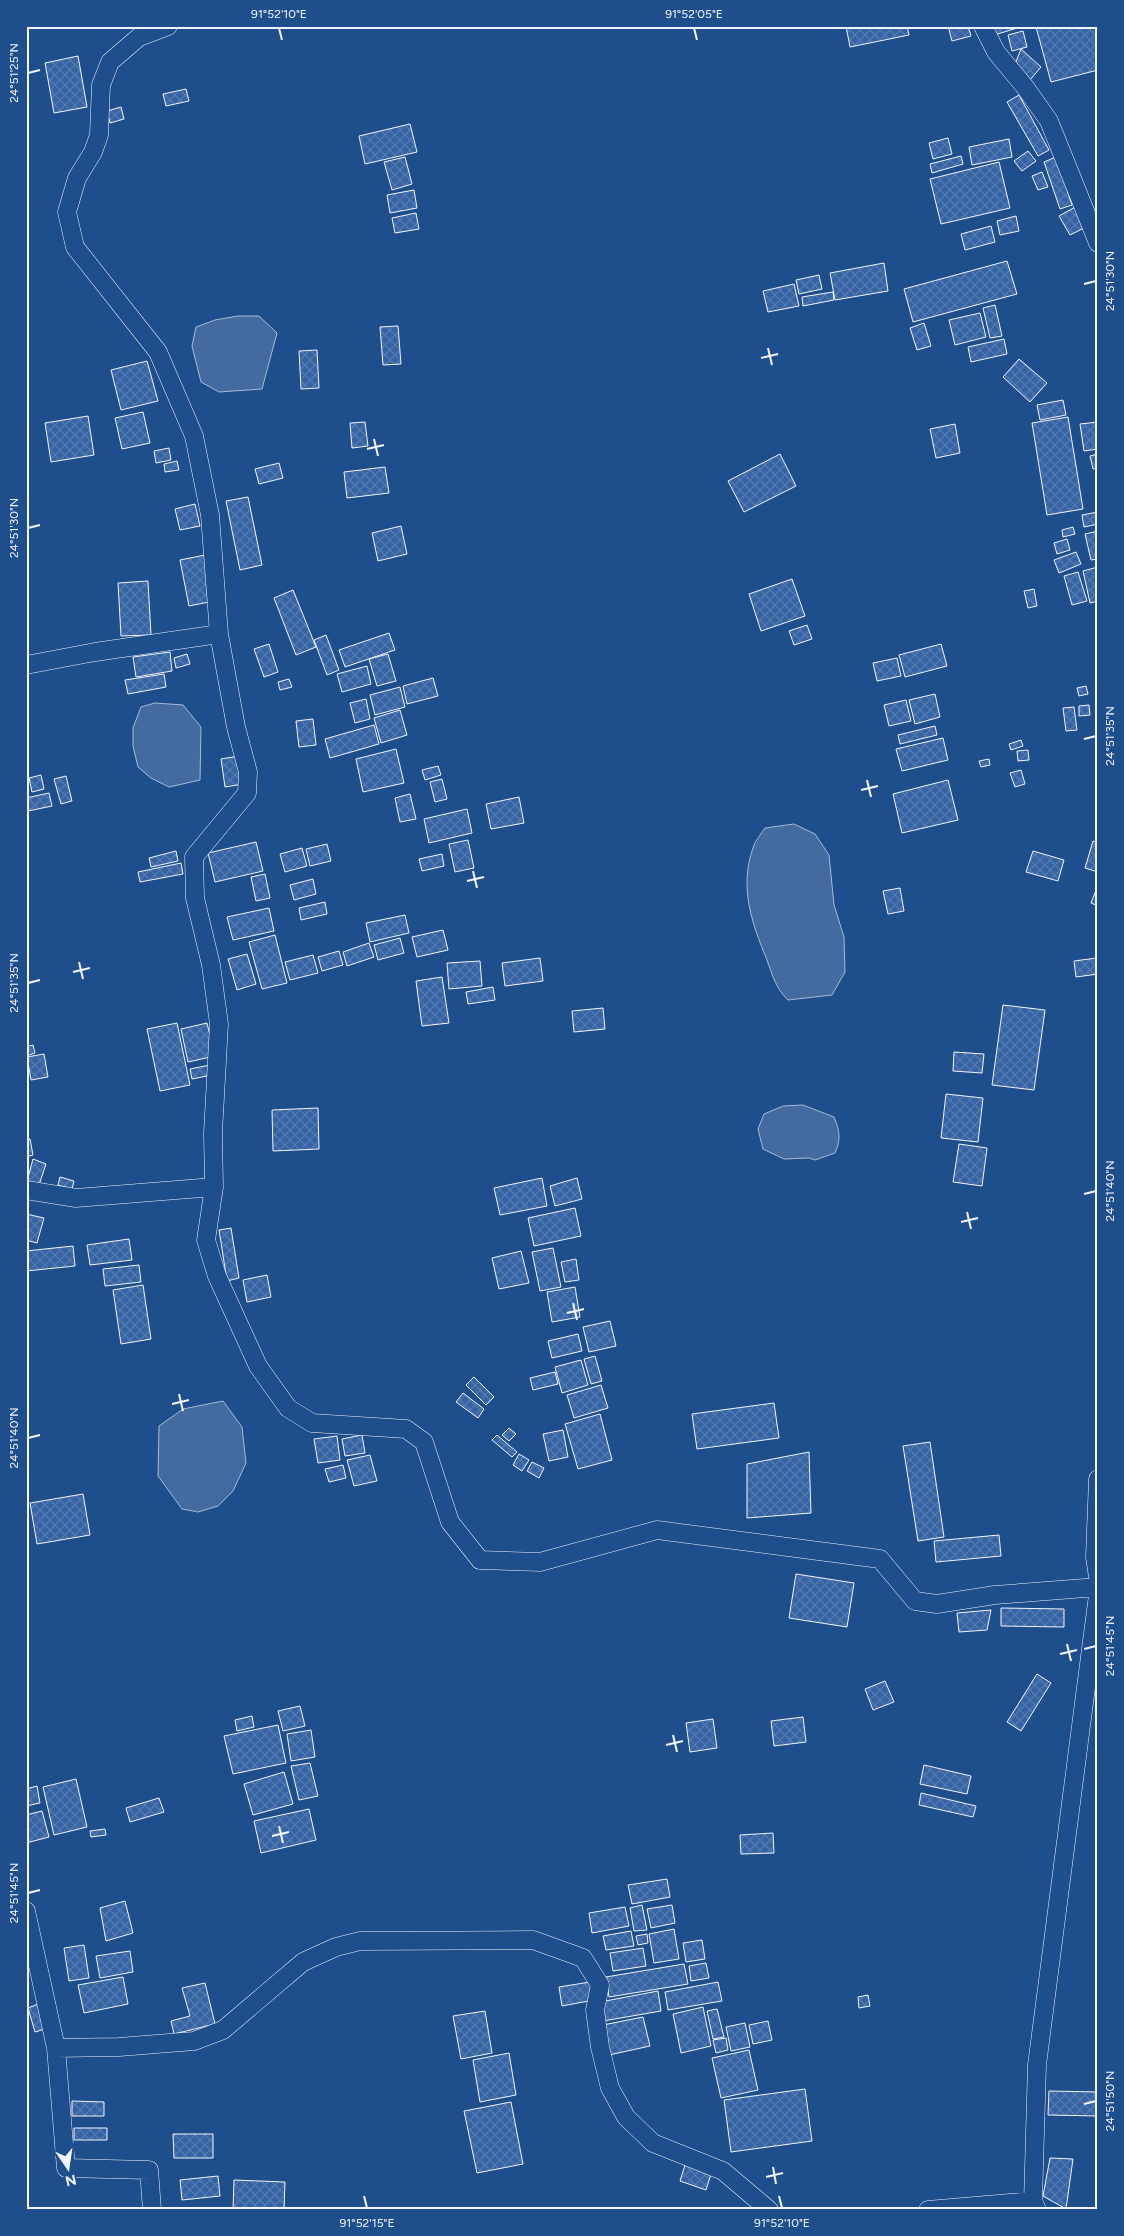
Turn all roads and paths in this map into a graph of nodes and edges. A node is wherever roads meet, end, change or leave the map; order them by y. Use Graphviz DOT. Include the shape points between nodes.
graph roads {
  1 [pos="168,26"];
  2 [pos="983,26"];
  3 [pos="1098,243"];
  4 [pos="219,634"];
  5 [pos="26,665"];
  6 [pos="214,1188"];
  7 [pos="26,1190"];
  8 [pos="1098,1479"];
  9 [pos="1098,1577"];
  10 [pos="1098,1587"];
  11 [pos="1098,1596"];
  12 [pos="26,1911"];
  13 [pos="56,2048"];
  14 [pos="1035,2205"];
  15 [pos="152,2210"];
  16 [pos="769,2210"];
  17 [pos="928,2210"];
  1 -- 4 [label="street" via="139,37 110,62 101,85 100,135 94,152 77,178 67,212 75,247 158,352 194,436 210,516"];
  2 -- 3 [label="street" via="996,52 1048,121"];
  4 -- 5 [label="street"];
  4 -- 6 [label="street" via="248,772 247,793 194,857 195,898 211,965 219,1024 213,1133"];
  6 -- 7 [label="street" via="76,1198"];
  6 -- 10 [label="street" via="206,1240 217,1276 258,1366 288,1408 312,1423 406,1429 424,1442 450,1522 480,1560 540,1562 656,1530 880,1559 915,1601 937,1604 995,1595"];
  8 -- 9 [label="street" via="1095,1557"];
  11 -- 14 [label="street" via="1037,2065"];
  12 -- 13 [label="street"];
  13 -- 15 [label="street" via="66,2168 149,2170"];
  13 -- 16 [label="street" via="194,2041 223,2030 303,1962 336,1946 360,1941 533,1940 583,1958 600,1985 595,2010 600,2047 610,2088 626,2117 654,2144 723,2171"];
  14 -- 17 [label="street"];
}
